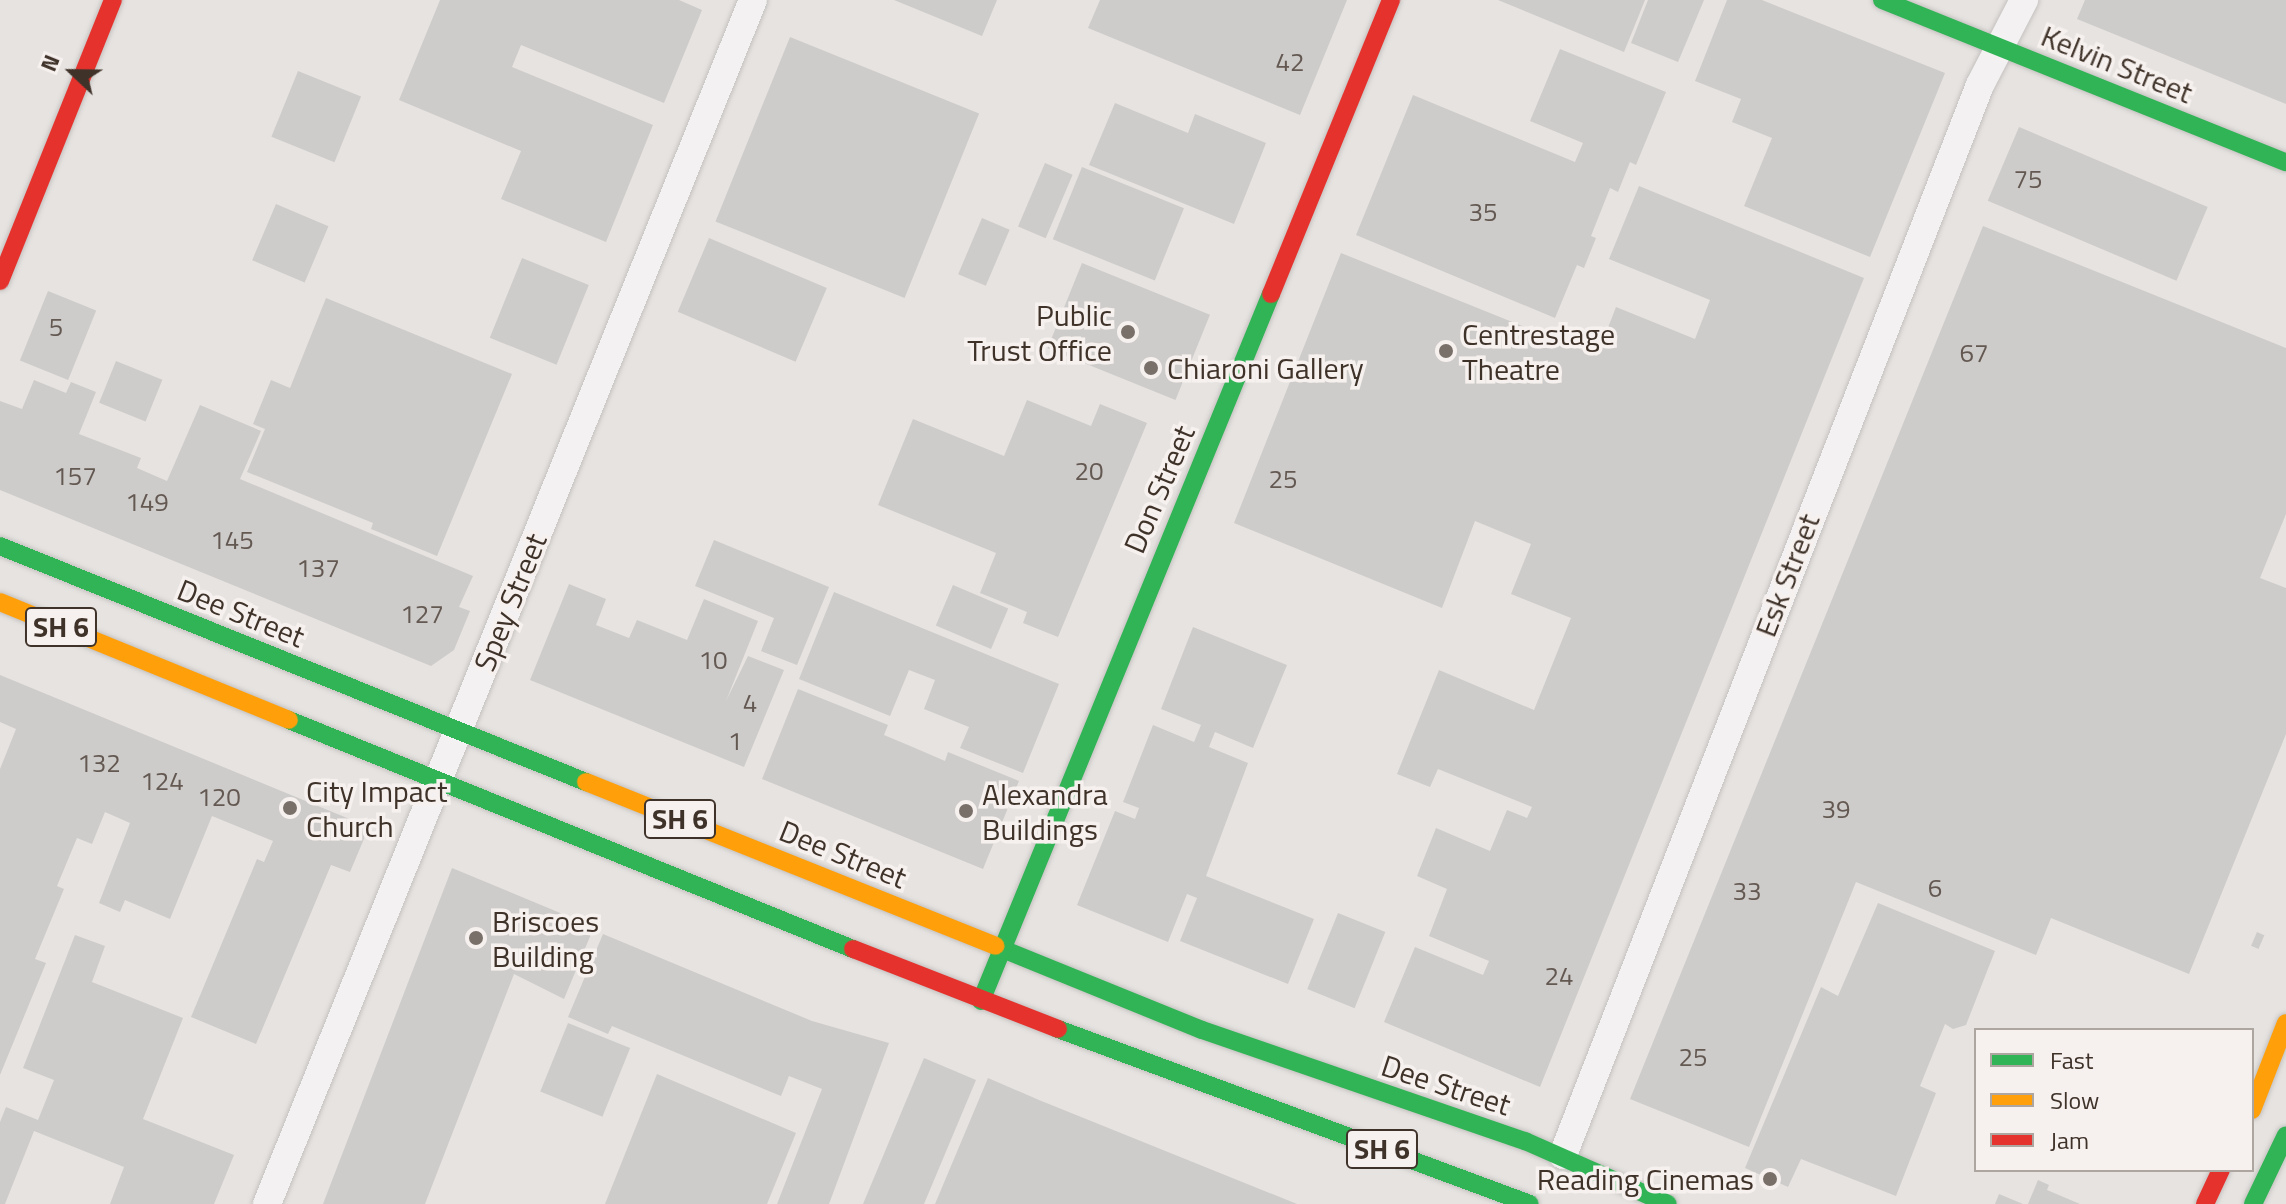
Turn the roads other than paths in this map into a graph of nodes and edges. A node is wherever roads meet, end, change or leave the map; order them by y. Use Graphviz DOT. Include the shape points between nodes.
graph roads {
  1 [pos="113,0"];
  2 [pos="753,0"];
  3 [pos="1391,0"];
  4 [pos="1882,0"];
  5 [pos="2024,0"];
  6 [pos="2001,47"];
  7 [pos="2286,162"];
  8 [pos="0,281"];
  9 [pos="0,546"];
  10 [pos="0,602"];
  11 [pos="458,730"];
  12 [pos="437,780"];
  13 [pos="1002,948"];
  14 [pos="981,1001"];
  15 [pos="2286,1023"];
  16 [pos="2254,1103"];
  17 [pos="2286,1135"];
  18 [pos="2286,1147"];
  19 [pos="1563,1155"];
  20 [pos="2220,1172"];
  21 [pos="2231,1172"];
  22 [pos="267,1204"];
  23 [pos="1530,1204"];
  24 [pos="1668,1204"];
  25 [pos="2205,1204"];
  26 [pos="2220,1204"];
  27 [pos="2253,1204"];
  28 [pos="2267,1204"];
  1 -- 8 [label="main road"];
  2 -- 11 [label="street, Spey Street"];
  3 -- 13 [label="main road, Don Street"];
  4 -- 6 [label="main road, Kelvin Street"];
  5 -- 6 [label="street, Esk Street"];
  6 -- 7 [label="main road, Kelvin Street"];
  6 -- 19 [label="street, Esk Street" via="1968,115"];
  9 -- 11 [label="main road, Dee Street / SH 6"];
  10 -- 12 [label="main road, SH 6"];
  11 -- 12 [label="street, Spey Street"];
  11 -- 13 [label="main road, Dee Street / SH 6"];
  12 -- 14 [label="main road, SH 6"];
  12 -- 22 [label="street, Spey Street"];
  13 -- 14 [label="main road, Don Street"];
  13 -- 19 [label="main road, Dee Street / SH 6" via="1217,1036"];
  14 -- 23 [label="main road, SH 6"];
  15 -- 16 [label="main road"];
  17 -- 27 [label="main road"];
  18 -- 28 [label="main road"];
  19 -- 24 [label="main road, Dee Street / SH 6"];
  20 -- 25 [label="main road"];
  21 -- 26 [label="main road"];
}
